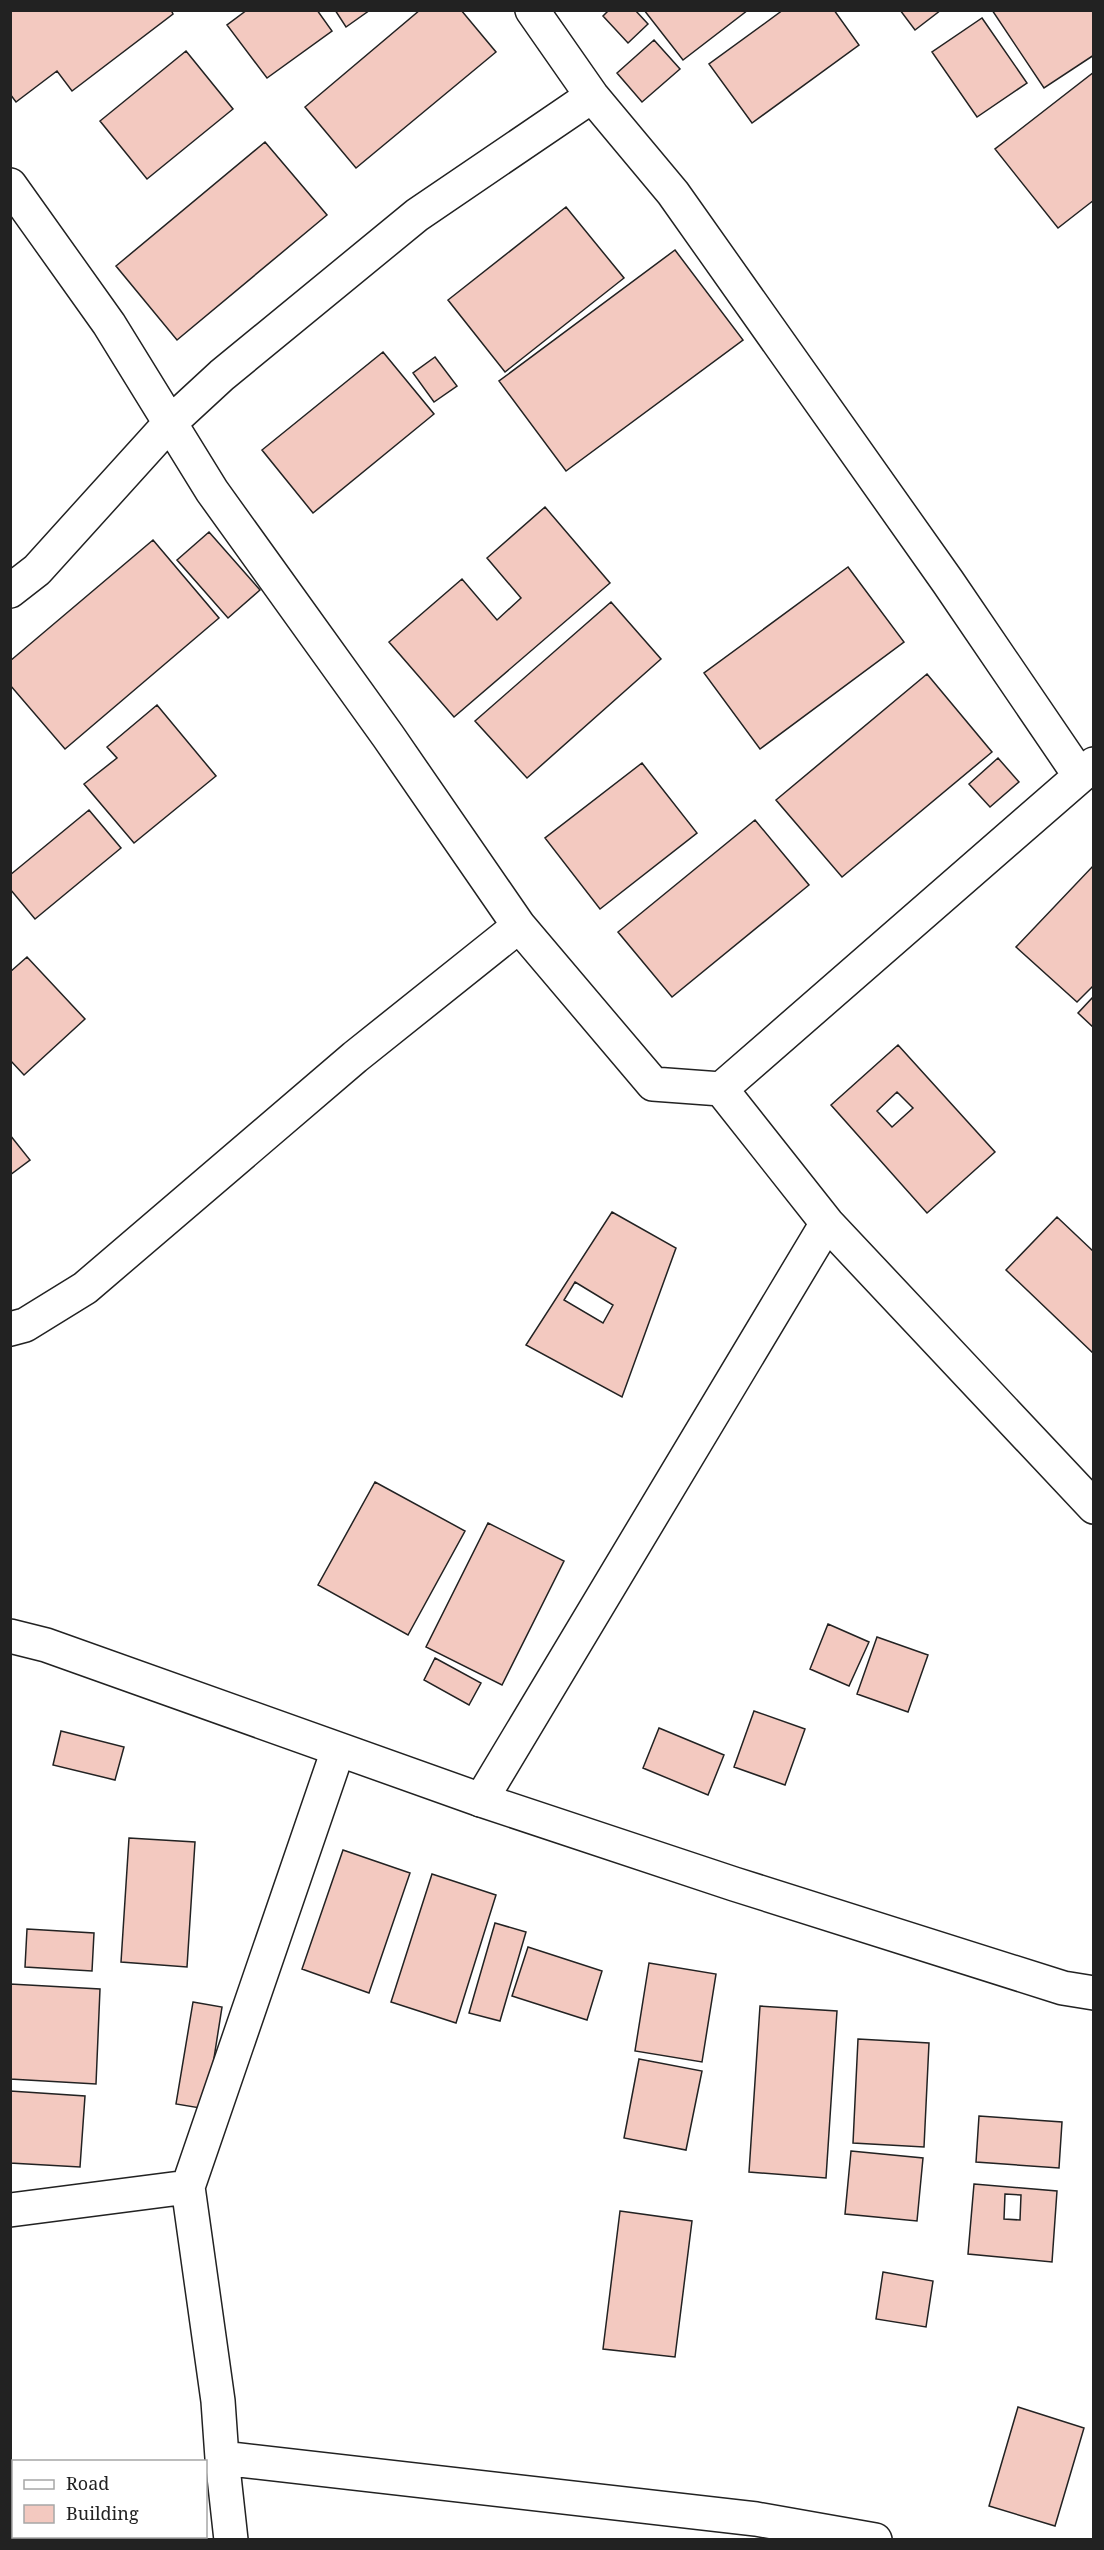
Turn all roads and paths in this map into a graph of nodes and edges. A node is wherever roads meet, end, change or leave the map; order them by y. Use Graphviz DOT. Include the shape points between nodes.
graph roads {
  1 [pos="532,10"];
  2 [pos="592,96"];
  3 [pos="10,185"];
  4 [pos="170,423"];
  5 [pos="10,591"];
  6 [pos="1087,770"];
  7 [pos="519,926"];
  8 [pos="721,1089"];
  9 [pos="827,1222"];
  10 [pos="10,1329"];
  11 [pos="1091,1497"];
  12 [pos="10,1636"];
  13 [pos="338,1750"];
  14 [pos="481,1800"];
  15 [pos="1094,1993"];
  16 [pos="189,2187"];
  17 [pos="10,2210"];
  18 [pos="222,2458"];
  19 [pos="231,2540"];
  20 [pos="875,2540"];
  1 -- 2 [label="street"];
  2 -- 4 [label="street" via="417,215 222,375"];
  2 -- 6 [label="street" via="673,193 948,582"];
  3 -- 4 [label="street" via="109,324"];
  4 -- 5 [label="street" via="37,570"];
  4 -- 7 [label="street" via="212,491"];
  6 -- 8 [label="street"];
  7 -- 8 [label="street" via="653,1084"];
  7 -- 10 [label="street" via="355,1057 86,1288 25,1325"];
  8 -- 9 [label="street"];
  9 -- 11 [label="street"];
  9 -- 14 [label="street"];
  12 -- 13 [label="street" via="46,1645"];
  13 -- 14 [label="street"];
  13 -- 16 [label="street"];
  14 -- 15 [label="street" via="1063,1988"];
  16 -- 17 [label="street"];
  16 -- 18 [label="street"];
  18 -- 19 [label="street"];
  18 -- 20 [label="street" via="756,2519"];
}
